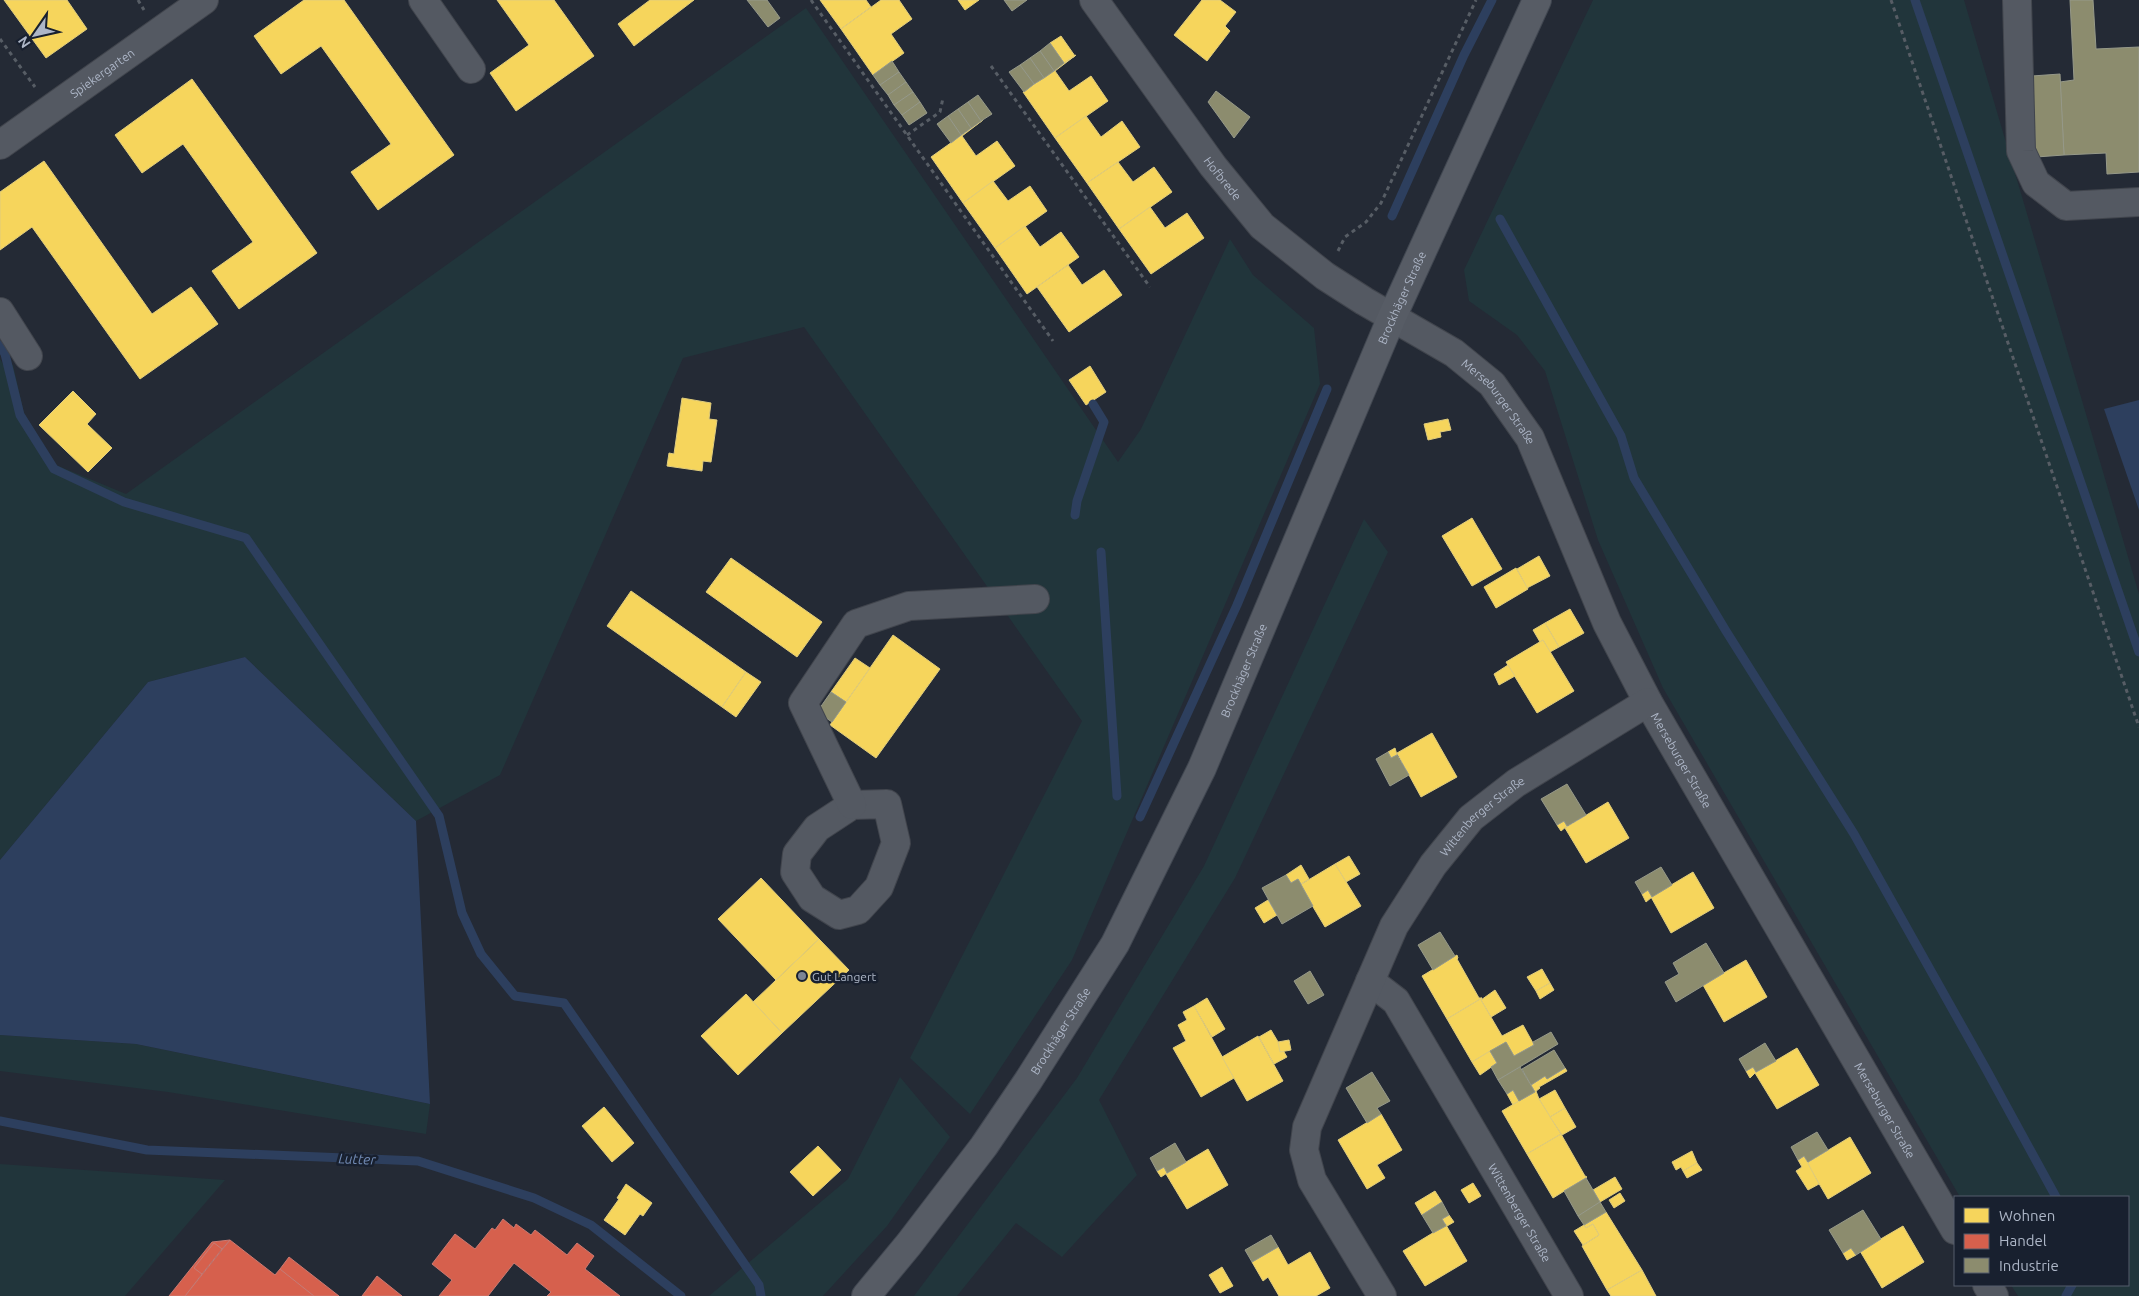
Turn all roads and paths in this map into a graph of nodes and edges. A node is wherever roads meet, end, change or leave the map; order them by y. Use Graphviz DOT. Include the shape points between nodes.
graph roads {
  1 [pos="204,0"];
  2 [pos="423,0"];
  3 [pos="811,0"];
  4 [pos="1476,0"];
  5 [pos="1537,0"];
  6 [pos="1891,0"];
  7 [pos="2017,0"];
  8 [pos="1103,3"];
  9 [pos="0,39"];
  10 [pos="991,66"];
  11 [pos="471,69"];
  12 [pos="943,98"];
  13 [pos="51,109"];
  14 [pos="907,135"];
  15 [pos="0,145"];
  16 [pos="2139,202"];
  17 [pos="1325,276"];
  18 [pos="1150,288"];
  19 [pos="0,312"];
  20 [pos="1392,317"];
  21 [pos="1053,341"];
  22 [pos="28,356"];
  23 [pos="1035,599"];
  24 [pos="1648,702"];
  25 [pos="2139,727"];
  26 [pos="852,805"];
  27 [pos="1370,981"];
  28 [pos="1954,1228"];
  29 [pos="866,1296"];
  30 [pos="1382,1296"];
  31 [pos="1569,1296"];
  1 -- 13 [label="street, Spiekergarten"];
  2 -- 11 [label="street"];
  3 -- 14 [label="path"];
  4 -- 17 [label="path" via="1381,203 1366,222 1345,237"];
  5 -- 20 [label="main road, Brockhäger Straße"];
  6 -- 25 [label="path"];
  7 -- 16 [label="street" via="2021,151 2036,183 2066,206"];
  8 -- 17 [label="street, Hofbrede" via="1213,166 1262,226"];
  9 -- 13 [label="path"];
  10 -- 18 [label="path"];
  12 -- 14 [label="path" via="940,112"];
  13 -- 15 [label="street, Spiekergarten"];
  14 -- 21 [label="path"];
  17 -- 20 [label="street, Hofbrede"];
  19 -- 22 [label="street"];
  20 -- 24 [label="street, Merseburger Straße" via="1454,353 1492,384 1530,438 1607,623"];
  20 -- 29 [label="main road, Brockhäger Straße" via="1202,768 1116,944 984,1146"];
  23 -- 26 [label="street" via="909,606 856,624 803,703"];
  24 -- 27 [label="street, Wittenberger Straße" via="1516,783 1471,818 1433,865 1399,919"];
  24 -- 28 [label="street, Merseburger Straße"];
  27 -- 30 [label="street, Wittenberger Straße" via="1307,1127 1304,1150 1312,1180"];
  27 -- 31 [label="street, Wittenberger Straße" via="1396,1001"];
}
